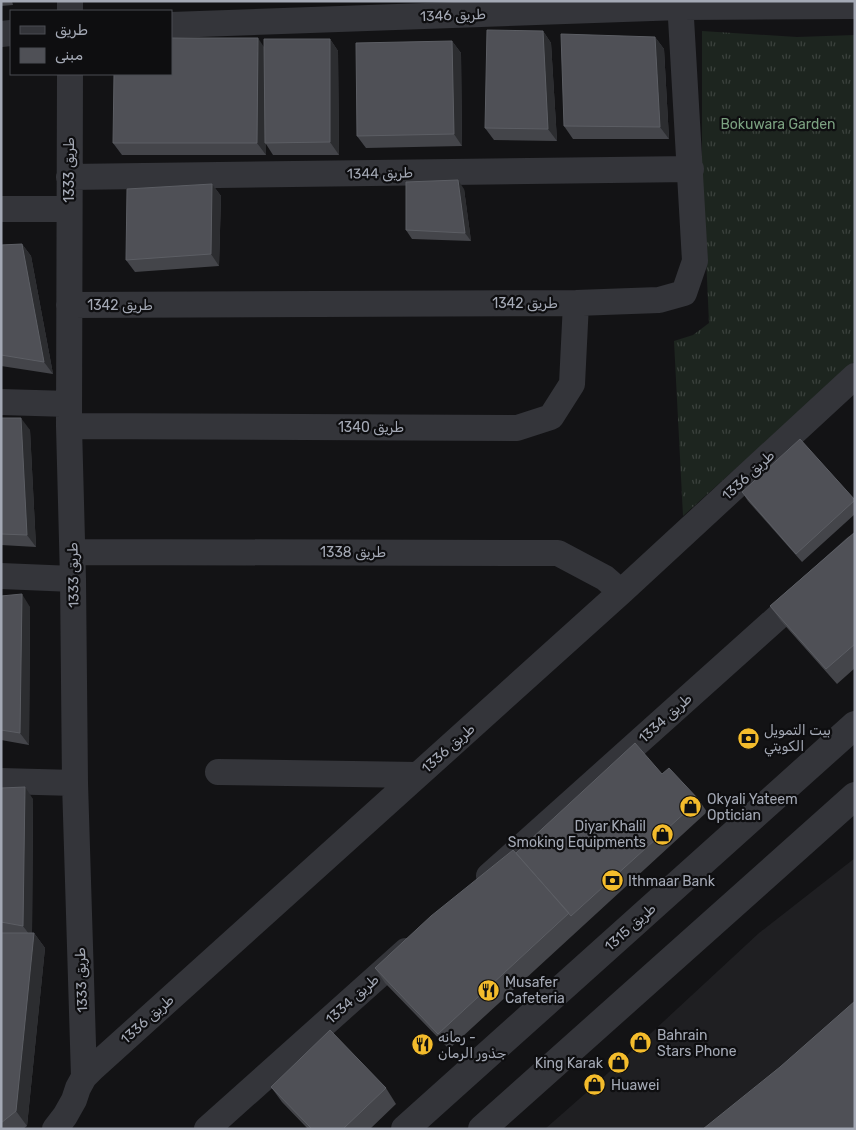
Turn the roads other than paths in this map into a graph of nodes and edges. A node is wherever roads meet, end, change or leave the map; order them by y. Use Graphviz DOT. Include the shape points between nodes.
graph roads {
  1 [pos="680,4"];
  2 [pos="855,6"];
  3 [pos="172,25"];
  4 [pos="70,75"];
  5 [pos="690,169"];
  6 [pos="69,177"];
  7 [pos="1,209"];
  8 [pos="69,209"];
  9 [pos="576,302"];
  10 [pos="69,305"];
  11 [pos="855,376"];
  12 [pos="1,402"];
  13 [pos="69,415"];
  14 [pos="855,548"];
  15 [pos="73,552"];
  16 [pos="1,576"];
  17 [pos="73,579"];
  18 [pos="620,592"];
  19 [pos="855,725"];
  20 [pos="218,772"];
  21 [pos="418,775"];
  22 [pos="1,781"];
  23 [pos="75,783"];
  24 [pos="855,796"];
  25 [pos="844,817"];
  26 [pos="475,888"];
  27 [pos="423,935"];
  28 [pos="84,1077"];
  29 [pos="66,1125"];
  30 [pos="207,1129"];
  31 [pos="405,1129"];
  32 [pos="482,1129"];
  1 -- 2 [label="street, طريق 1346"];
  1 -- 3 [label="street, طريق 1346"];
  1 -- 5 [label="street, طريق 1342"];
  4 -- 6 [label="street, طريق 1333"];
  5 -- 6 [label="street, طريق 1344"];
  5 -- 9 [label="street, طريق 1342" via="696,261 684,293 659,300"];
  6 -- 8 [label="street, طريق 1333"];
  7 -- 8 [label="street"];
  8 -- 10 [label="street, طريق 1333"];
  9 -- 10 [label="street, طريق 1342"];
  9 -- 13 [label="street, طريق 1340" via="572,384 551,417 517,428"];
  10 -- 13 [label="street, طريق 1333"];
  11 -- 18 [label="street, طريق 1336"];
  12 -- 13 [label="street, طريق 1340"];
  13 -- 15 [label="street, طريق 1333"];
  14 -- 26 [label="street, طريق 1334"];
  15 -- 17 [label="street, طريق 1333"];
  15 -- 18 [label="street, طريق 1338" via="558,553 605,578"];
  16 -- 17 [label="street"];
  17 -- 23 [label="street, طريق 1333"];
  18 -- 21 [label="street, طريق 1336"];
  19 -- 31 [label="street, طريق 1315"];
  20 -- 21 [label="street"];
  21 -- 28 [label="street, طريق 1336"];
  22 -- 23 [label="street"];
  23 -- 28 [label="street, طريق 1333"];
  24 -- 25 [label="street"];
  25 -- 32 [label="street"];
  27 -- 30 [label="street, طريق 1334"];
  28 -- 29 [label="street, طريق 1336"];
}
